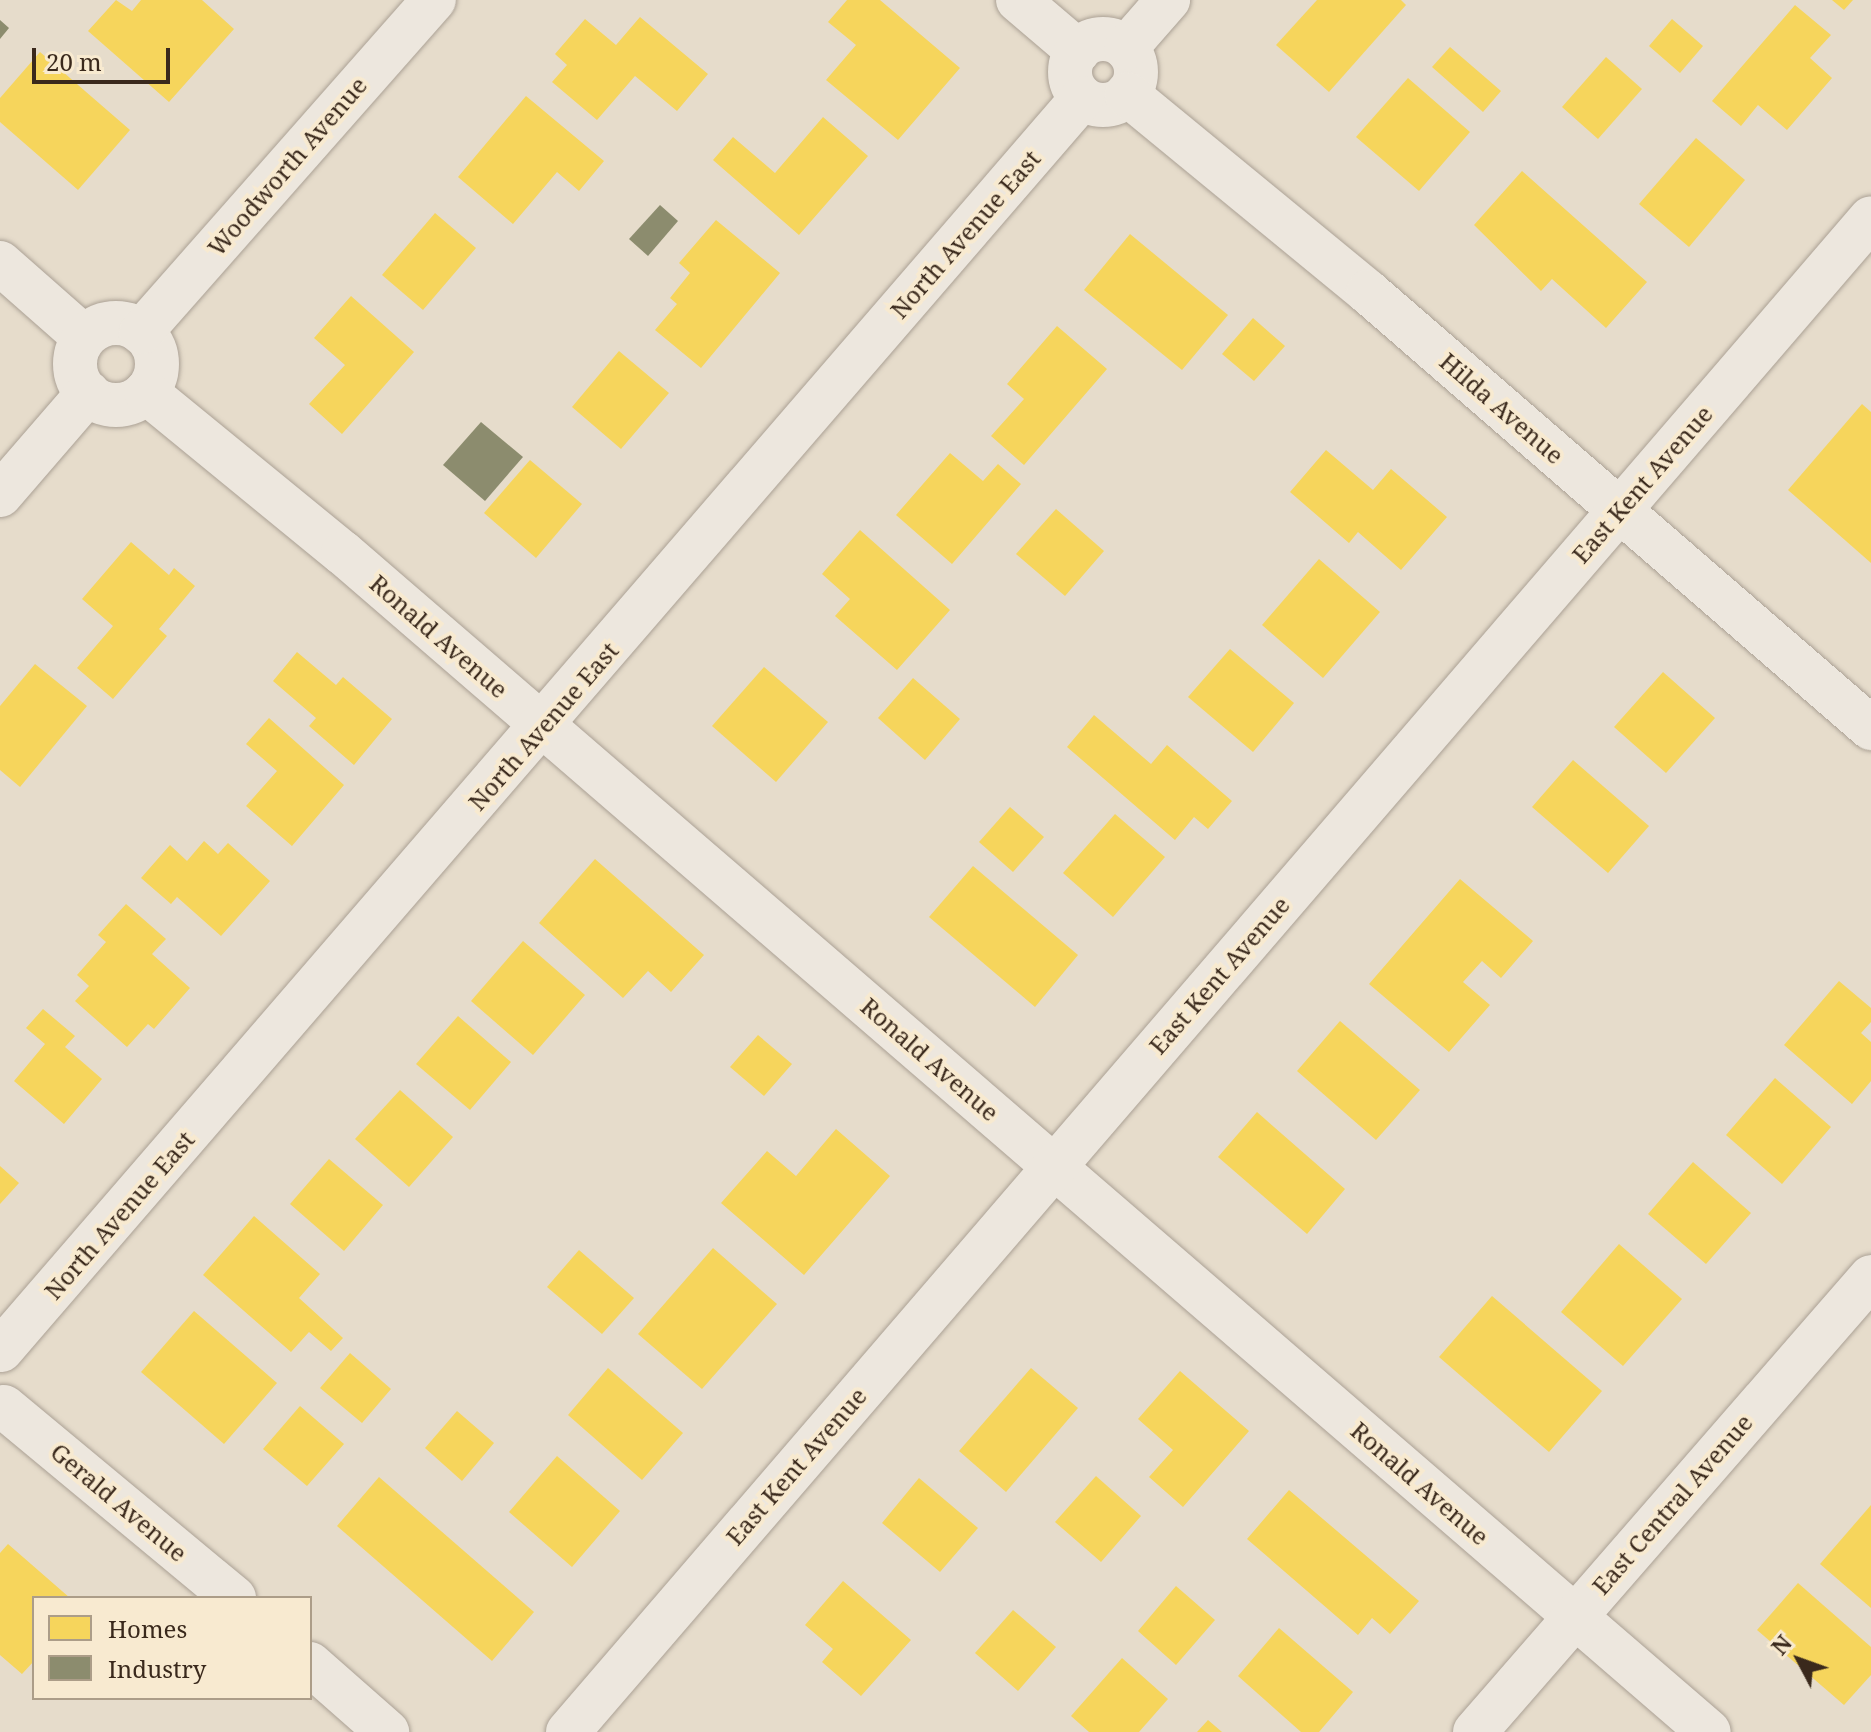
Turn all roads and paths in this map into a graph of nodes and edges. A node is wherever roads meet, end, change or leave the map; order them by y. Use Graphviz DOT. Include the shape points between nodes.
graph roads {
  1 [pos="434,0"];
  2 [pos="1018,0"];
  3 [pos="1168,0"];
  4 [pos="1126,48"];
  5 [pos="1078,51"];
  6 [pos="1127,94"];
  7 [pos="1082,98"];
  8 [pos="1871,218"];
  9 [pos="0,263"];
  10 [pos="141,332"];
  11 [pos="84,337"];
  12 [pos="146,392"];
  13 [pos="88,393"];
  14 [pos="0,495"];
  15 [pos="1620,510"];
  16 [pos="542,727"];
  17 [pos="1871,728"];
  18 [pos="1054,1166"];
  19 [pos="1871,1277"];
  20 [pos="0,1350"];
  21 [pos="2,1409"];
  22 [pos="232,1596"];
  23 [pos="1574,1616"];
  24 [pos="312,1666"];
  25 [pos="387,1732"];
  26 [pos="568,1732"];
  27 [pos="1475,1732"];
  28 [pos="1709,1732"];
  1 -- 10 [label="street, Woodworth Avenue"];
  2 -- 5 [label="street"];
  3 -- 4 [label="street"];
  4 -- 5 [label="street" via="1105,39"];
  4 -- 6 [label="street" via="1136,69"];
  5 -- 7 [label="street" via="1070,75"];
  6 -- 7 [label="street" via="1106,105"];
  6 -- 15 [label="street, Hilda Avenue" via="1380,302"];
  7 -- 16 [label="street, North Avenue East"];
  8 -- 15 [label="street, East Kent Avenue"];
  9 -- 11 [label="street"];
  10 -- 11 [label="street" via="109,323"];
  10 -- 12 [label="street" via="157,363"];
  11 -- 13 [label="street" via="75,364"];
  12 -- 13 [label="street" via="116,405"];
  12 -- 16 [label="street, Ronald Avenue" via="343,553"];
  13 -- 14 [label="street"];
  15 -- 17 [label="street, Hilda Avenue"];
  15 -- 18 [label="street, East Kent Avenue"];
  16 -- 18 [label="street, Ronald Avenue"];
  16 -- 20 [label="street, North Avenue East"];
  18 -- 23 [label="street, Ronald Avenue"];
  18 -- 26 [label="street, East Kent Avenue"];
  19 -- 23 [label="street, East Central Avenue"];
  20 -- 21 [label="street" via="15,1377 14,1391"];
  21 -- 22 [label="street, Gerald Avenue"];
  23 -- 27 [label="street, East Central Avenue"];
  23 -- 28 [label="street, Ronald Avenue"];
  24 -- 25 [label="street"];
}
